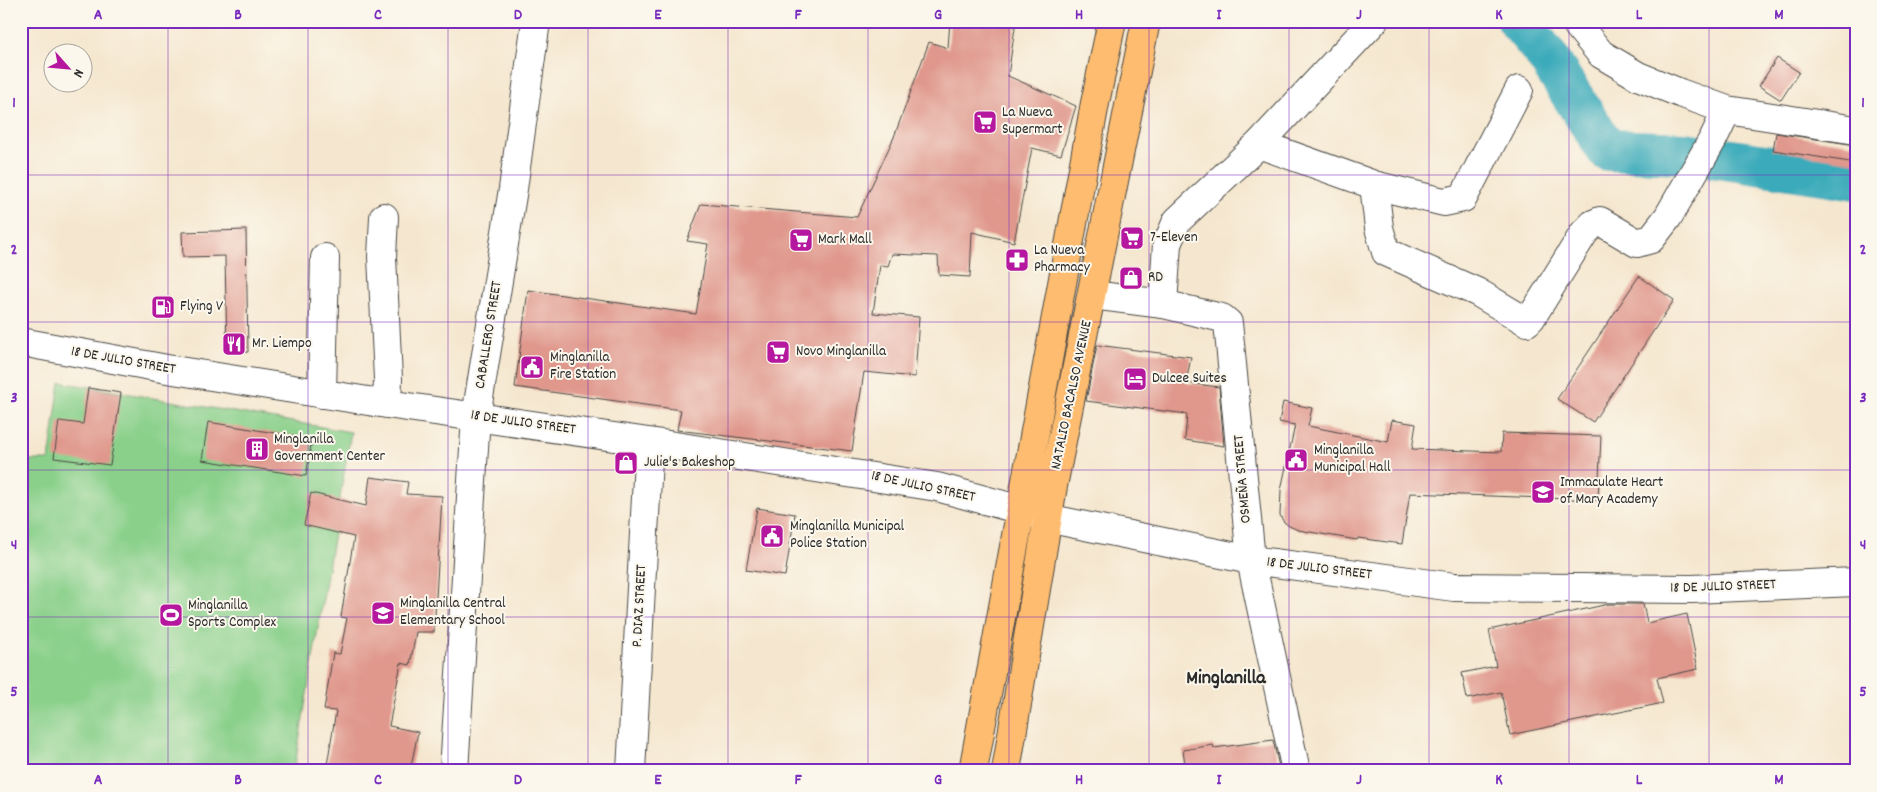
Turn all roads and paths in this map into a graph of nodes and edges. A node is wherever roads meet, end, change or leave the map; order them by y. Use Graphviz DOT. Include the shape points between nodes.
graph roads {
  1 [pos="536,21"];
  2 [pos="1112,21"];
  3 [pos="1146,21"];
  4 [pos="1374,21"];
  5 [pos="1576,21"];
  6 [pos="1519,90"];
  7 [pos="1727,110"];
  8 [pos="1856,130"];
  9 [pos="1259,144"];
  10 [pos="1374,185"];
  11 [pos="384,217"];
  12 [pos="325,258"];
  13 [pos="1092,295"];
  14 [pos="1163,304"];
  15 [pos="21,342"];
  16 [pos="322,394"];
  17 [pos="387,404"];
  18 [pos="476,416"];
  19 [pos="649,442"];
  20 [pos="1020,510"];
  21 [pos="1048,517"];
  22 [pos="1251,560"];
  23 [pos="1856,582"];
  24 [pos="454,771"];
  25 [pos="631,771"];
  26 [pos="973,771"];
  27 [pos="1006,771"];
  28 [pos="1296,771"];
  1 -- 18 [label="street, CABALLERO STREET"];
  2 -- 20 [label="highway, NATALIO BACALSO AVENUE"];
  3 -- 13 [label="highway, NATALIO BACALSO AVENUE"];
  4 -- 9 [label="street"];
  5 -- 7 [label="street" via="1600,54 1638,76"];
  6 -- 10 [label="street" via="1463,198 1444,202"];
  7 -- 8 [label="street"];
  7 -- 10 [label="street" via="1668,217 1651,239 1637,243 1600,221 1593,224 1584,233 1531,318 1525,322 1477,292 1386,252 1379,228"];
  9 -- 10 [label="street"];
  9 -- 14 [label="street" via="1177,221 1167,244"];
  11 -- 17 [label="street" via="382,257"];
  12 -- 16 [label="street"];
  13 -- 14 [label="street, OSMEÑA STREET"];
  13 -- 21 [label="highway, NATALIO BACALSO AVENUE"];
  14 -- 22 [label="street, OSMEÑA STREET" via="1222,318 1228,323"];
  15 -- 16 [label="street, 18 DE JULIO STREET"];
  16 -- 17 [label="street, 18 DE JULIO STREET"];
  17 -- 18 [label="street, 18 DE JULIO STREET"];
  18 -- 19 [label="street, 18 DE JULIO STREET"];
  18 -- 24 [label="street, CABALLERO STREET"];
  19 -- 20 [label="street, 18 DE JULIO STREET" via="937,487"];
  19 -- 25 [label="street, P. DIAZ STREET"];
  20 -- 21 [label="street, 18 DE JULIO STREET"];
  20 -- 26 [label="highway, NATALIO BACALSO AVENUE"];
  21 -- 22 [label="street, 18 DE JULIO STREET"];
  21 -- 27 [label="highway, NATALIO BACALSO AVENUE"];
  22 -- 23 [label="street, 18 DE JULIO STREET" via="1454,587 1692,589"];
  22 -- 28 [label="street, OSMEÑA STREET"];
}
